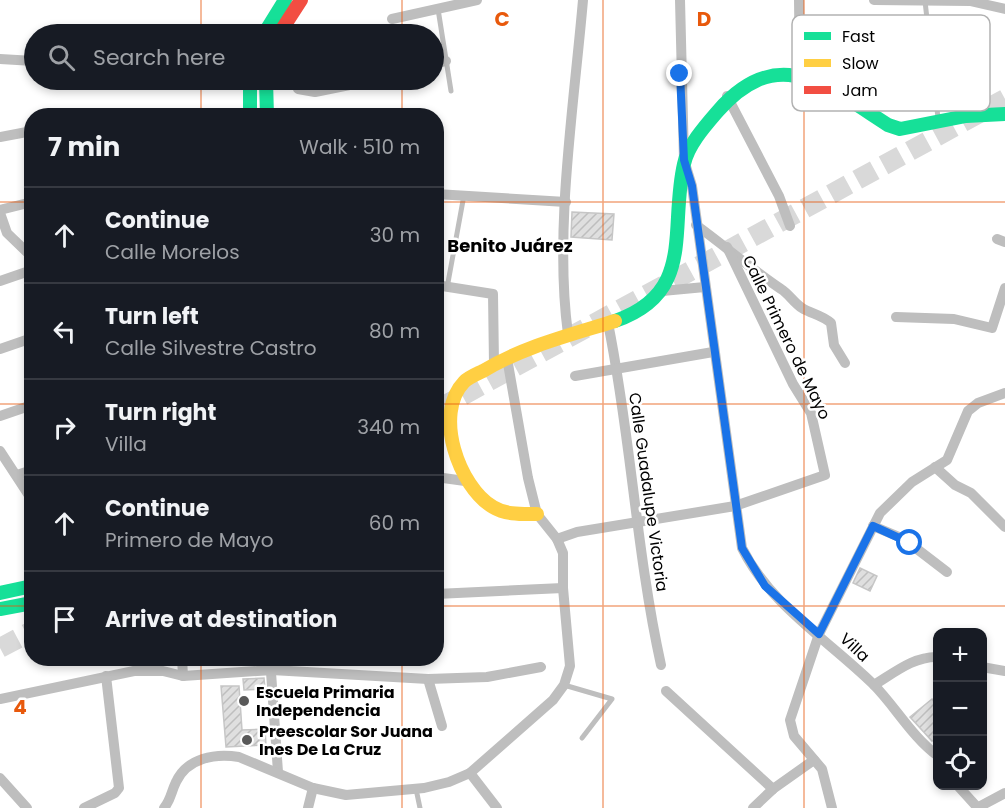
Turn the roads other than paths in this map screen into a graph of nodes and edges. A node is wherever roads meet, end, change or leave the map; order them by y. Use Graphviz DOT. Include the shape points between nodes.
graph roads {
  1 [pos="285,0"];
  2 [pos="300,0"];
  3 [pos="477,0"];
  4 [pos="583,0"];
  5 [pos="680,0"];
  6 [pos="799,0"];
  7 [pos="874,0"];
  8 [pos="925,1"];
  9 [pos="438,9"];
  10 [pos="1005,9"];
  11 [pos="799,15"];
  12 [pos="392,19"];
  13 [pos="270,24"];
  14 [pos="285,24"];
  15 [pos="440,24"];
  16 [pos="444,47"];
  17 [pos="0,60"];
  18 [pos="446,60"];
  19 [pos="24,61"];
  20 [pos="792,76"];
  21 [pos="250,90"];
  22 [pos="266,90"];
  23 [pos="304,90"];
  24 [pos="325,90"];
  25 [pos="451,91"];
  26 [pos="728,96"];
  27 [pos="250,108"];
  28 [pos="267,108"];
  29 [pos="865,111"];
  30 [pos="937,111"];
  31 [pos="1005,114"];
  32 [pos="938,120"];
  33 [pos="24,132"];
  34 [pos="0,137"];
  35 [pos="684,160"];
  36 [pos="444,194"];
  37 [pos="464,195"];
  38 [pos="566,202"];
  39 [pos="24,204"];
  40 [pos="0,211"];
  41 [pos="696,225"];
  42 [pos="790,226"];
  43 [pos="727,247"];
  44 [pos="24,249"];
  45 [pos="24,273"];
  46 [pos="444,278"];
  47 [pos="0,281"];
  48 [pos="444,286"];
  49 [pos="705,287"];
  50 [pos="1005,288"];
  51 [pos="662,291"];
  52 [pos="896,317"];
  53 [pos="608,322"];
  54 [pos="568,334"];
  55 [pos="24,341"];
  56 [pos="0,349"];
  57 [pos="713,352"];
  58 [pos="507,358"];
  59 [pos="845,363"];
  60 [pos="494,364"];
  61 [pos="617,366"];
  62 [pos="575,376"];
  63 [pos="1002,397"];
  64 [pos="24,408"];
  65 [pos="0,416"];
  66 [pos="0,451"];
  67 [pos="935,467"];
  68 [pos="24,473"];
  69 [pos="17,475"];
  70 [pos="444,478"];
  71 [pos="465,481"];
  72 [pos="24,487"];
  73 [pos="735,506"];
  74 [pos="537,514"];
  75 [pos="637,521"];
  76 [pos="873,526"];
  77 [pos="1005,527"];
  78 [pos="557,539"];
  79 [pos="946,572"];
  80 [pos="24,588"];
  81 [pos="563,588"];
  82 [pos="0,593"];
  83 [pos="444,594"];
  84 [pos="24,604"];
  85 [pos="0,609"];
  86 [pos="819,634"];
  87 [pos="933,657"];
  88 [pos="661,665"];
  89 [pos="182,666"];
  90 [pos="256,666"];
  91 [pos="271,666"];
  92 [pos="292,666"];
  93 [pos="541,667"];
  94 [pos="987,668"];
  95 [pos="1005,671"];
  96 [pos="106,676"];
  97 [pos="183,676"];
  98 [pos="428,679"];
  99 [pos="564,685"];
  100 [pos="874,685"];
  101 [pos="666,691"];
  102 [pos="0,699"];
  103 [pos="442,726"];
  104 [pos="582,738"];
  105 [pos="933,751"];
  106 [pos="814,760"];
  107 [pos="278,772"];
  108 [pos="470,773"];
  109 [pos="0,778"];
  110 [pos="313,788"];
  111 [pos="416,789"];
  112 [pos="773,789"];
  113 [pos="961,790"];
  114 [pos="1005,793"];
  115 [pos="27,808"];
  116 [pos="84,808"];
  117 [pos="164,808"];
  118 [pos="308,808"];
  119 [pos="420,808"];
  120 [pos="497,808"];
  121 [pos="753,808"];
  122 [pos="832,808"];
  123 [pos="977,808"];
  1 -- 13 [label="street"];
  2 -- 14 [label="street"];
  3 -- 9 [label="street"];
  4 -- 38 [label="street"];
  5 -- 35 [label="street, Villa"];
  6 -- 11 [label="street"];
  7 -- 8 [label="street"];
  8 -- 10 [label="street" via="970,1"];
  9 -- 12 [label="street"];
  9 -- 15 [label="lane"];
  16 -- 18 [label="lane"];
  17 -- 19 [label="street"];
  18 -- 25 [label="lane"];
  20 -- 26 [label="street" via="759,76"];
  21 -- 27 [label="street"];
  22 -- 28 [label="street"];
  23 -- 24 [label="street"];
  26 -- 35 [label="street"];
  26 -- 42 [label="street"];
  29 -- 32 [label="street" via="900,129"];
  30 -- 32 [label="lane"];
  31 -- 32 [label="street"];
  33 -- 34 [label="street"];
  35 -- 41 [label="street, Villa" via="692,186"];
  35 -- 51 [label="street" via="673,260"];
  36 -- 37 [label="street"];
  37 -- 38 [label="street"];
  37 -- 46 [label="lane"];
  38 -- 54 [label="street" via="563,300"];
  39 -- 40 [label="street"];
  40 -- 44 [label="street" via="7,233"];
  41 -- 43 [label="street"];
  41 -- 49 [label="street, Villa"];
  43 -- 59 [label="street" via="802,308 831,323 834,345"];
  43 -- 73 [label="street, Calle Primero de Mayo" via="811,413 825,475"];
  45 -- 47 [label="street"];
  48 -- 60 [label="street" via="493,294"];
  49 -- 51 [label="street"];
  49 -- 57 [label="street, Villa"];
  50 -- 52 [label="street" via="992,328 954,319"];
  51 -- 53 [label="street" via="634,313"];
  53 -- 54 [label="street"];
  53 -- 61 [label="street, Calle Guadalupe Victoria"];
  54 -- 58 [label="street"];
  55 -- 56 [label="street"];
  57 -- 61 [label="street"];
  57 -- 73 [label="street, Villa"];
  58 -- 60 [label="street"];
  58 -- 74 [label="street"];
  60 -- 71 [label="street" via="464,382 452,402 453,445"];
  61 -- 62 [label="street"];
  61 -- 75 [label="street, Calle Guadalupe Victoria"];
  63 -- 67 [label="street" via="978,403 968,411 947,460"];
  64 -- 65 [label="street"];
  66 -- 69 [label="street"];
  67 -- 76 [label="street" via="897,496"];
  67 -- 77 [label="street" via="971,493"];
  68 -- 69 [label="street"];
  69 -- 72 [label="street"];
  70 -- 71 [label="street"];
  71 -- 74 [label="street" via="489,507 500,512"];
  73 -- 75 [label="street"];
  73 -- 86 [label="street, Villa" via="742,548 752,569 765,586"];
  74 -- 78 [label="street"];
  75 -- 78 [label="street"];
  75 -- 88 [label="street, Calle Guadalupe Victoria" via="650,618"];
  76 -- 79 [label="street" via="904,539"];
  76 -- 86 [label="street"];
  78 -- 81 [label="street" via="563,553"];
  80 -- 82 [label="street"];
  81 -- 83 [label="street"];
  81 -- 99 [label="street" via="570,666"];
  84 -- 85 [label="street"];
  86 -- 100 [label="street, Villa"];
  86 -- 106 [label="street" via="790,720 794,736"];
  87 -- 100 [label="street" via="926,656"];
  89 -- 97 [label="street"];
  90 -- 97 [label="street"];
  91 -- 107 [label="street"];
  92 -- 98 [label="street"];
  93 -- 98 [label="street" via="487,677"];
  94 -- 95 [label="street"];
  96 -- 97 [label="street" via="134,671"];
  96 -- 102 [label="street"];
  96 -- 116 [label="street" via="119,788"];
  98 -- 103 [label="street"];
  99 -- 104 [label="lane" via="612,699"];
  99 -- 108 [label="street" via="554,700"];
  100 -- 105 [label="street, Villa"];
  101 -- 112 [label="street"];
  106 -- 112 [label="street"];
  106 -- 122 [label="street" via="827,781"];
  107 -- 110 [label="street"];
  107 -- 117 [label="street" via="228,755 201,759 184,769"];
  108 -- 111 [label="street"];
  108 -- 120 [label="street"];
  109 -- 115 [label="street"];
  110 -- 111 [label="street" via="346,795"];
  110 -- 118 [label="street"];
  111 -- 119 [label="lane"];
  112 -- 121 [label="street"];
  113 -- 123 [label="street"];
  114 -- 123 [label="street"];
}
